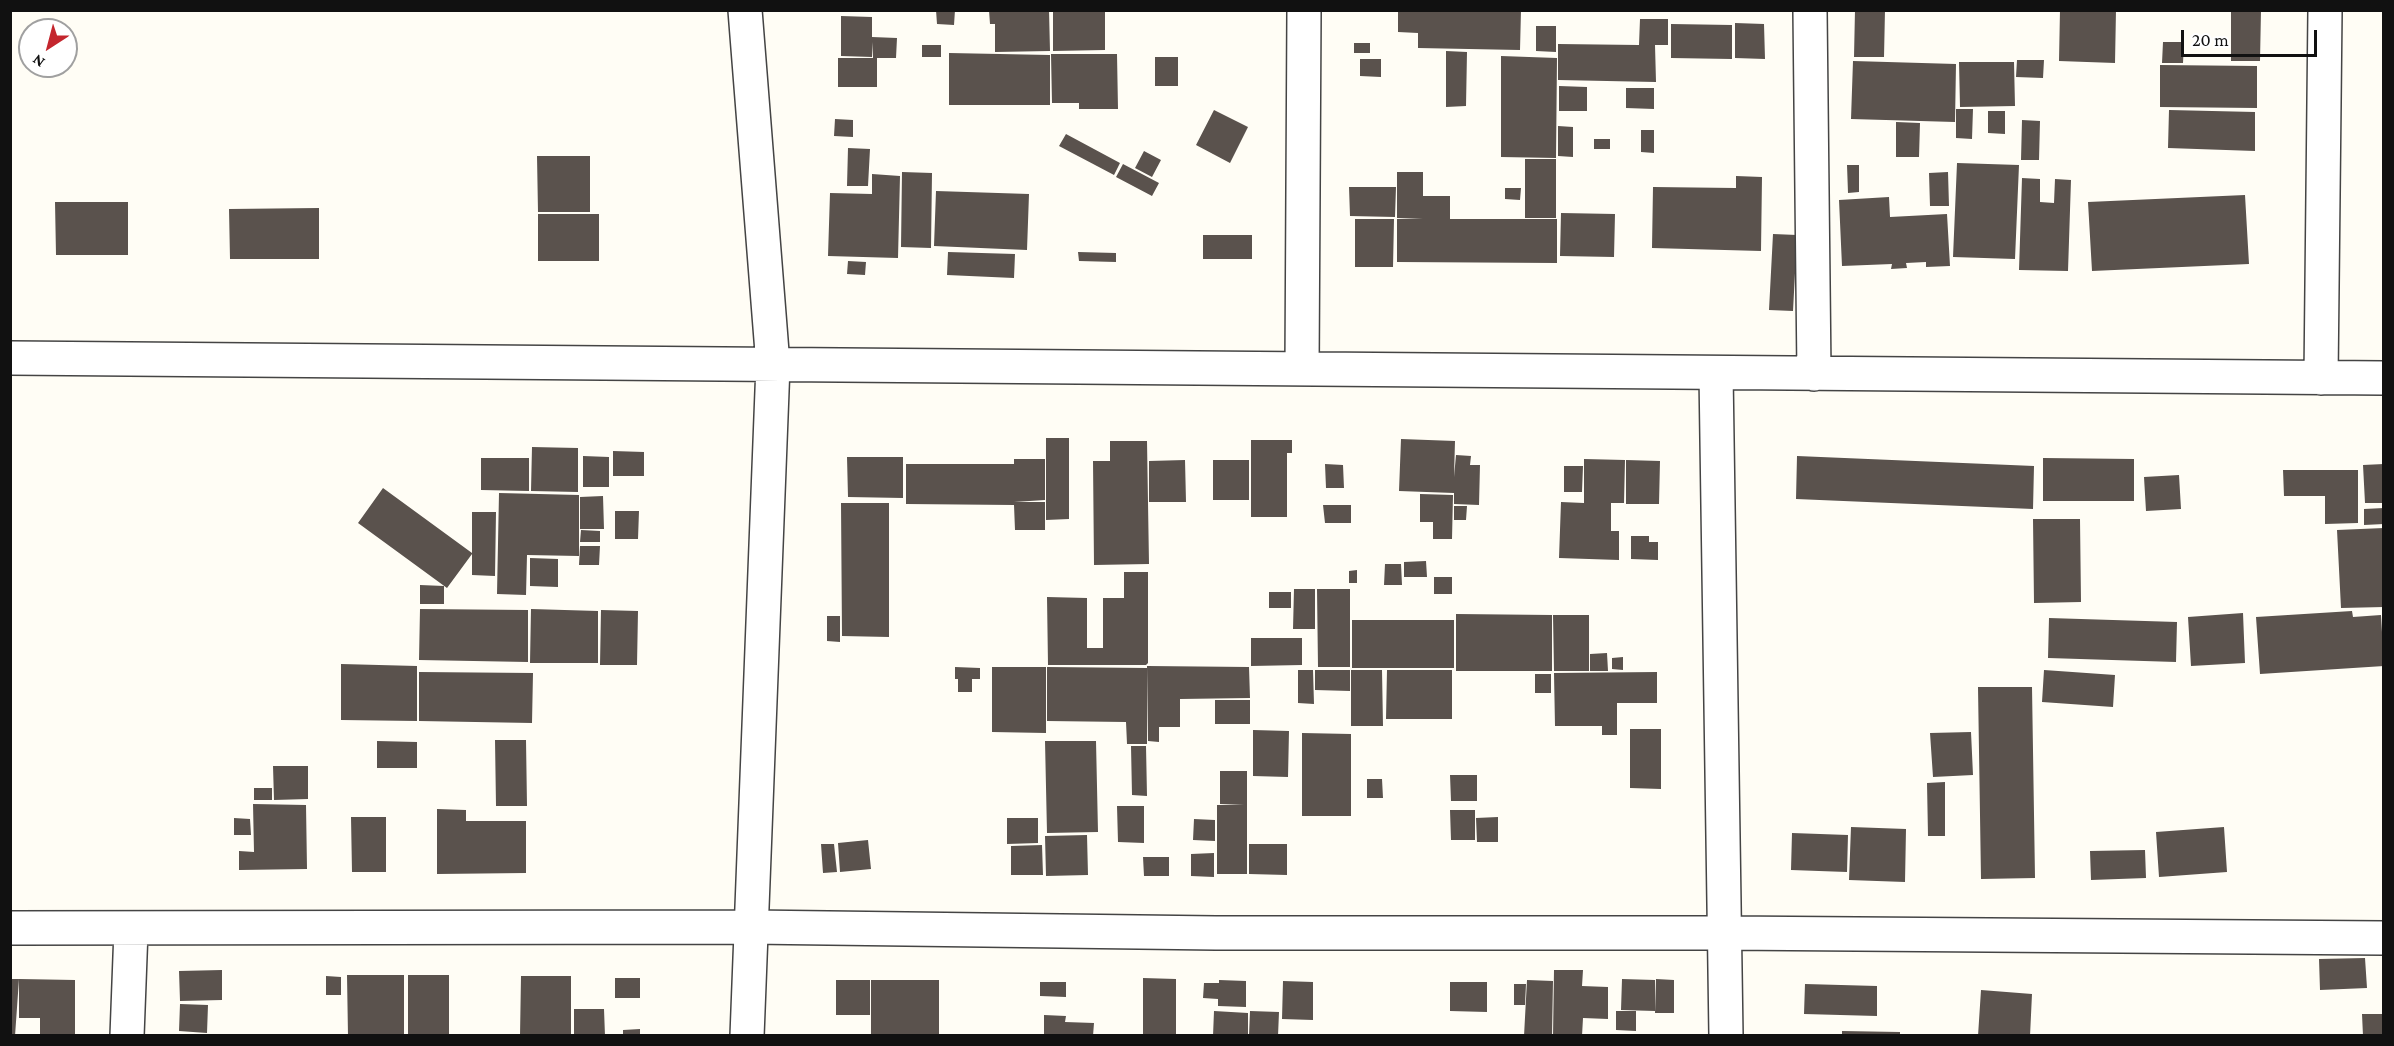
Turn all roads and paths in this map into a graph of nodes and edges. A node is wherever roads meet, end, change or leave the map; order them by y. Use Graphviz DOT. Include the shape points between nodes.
graph roads {
  1 [pos="745,10"];
  2 [pos="1304,10"];
  3 [pos="1810,10"];
  4 [pos="2325,10"];
  5 [pos="10,358"];
  6 [pos="773,365"];
  7 [pos="1302,369"];
  8 [pos="1716,372"];
  9 [pos="1814,374"];
  10 [pos="2321,378"];
  11 [pos="2384,378"];
  12 [pos="751,927"];
  13 [pos="10,928"];
  14 [pos="131,930"];
  15 [pos="1725,933"];
  16 [pos="2384,938"];
  17 [pos="127,1035"];
  18 [pos="747,1035"];
  19 [pos="1726,1035"];
  1 -- 6 [label="street"];
  2 -- 7 [label="street"];
  3 -- 9 [label="street"];
  4 -- 10 [label="street"];
  5 -- 6 [label="street"];
  6 -- 7 [label="street"];
  6 -- 12 [label="street"];
  7 -- 8 [label="street"];
  8 -- 9 [label="street"];
  8 -- 15 [label="street"];
  9 -- 10 [label="street"];
  10 -- 11 [label="street"];
  12 -- 14 [label="street"];
  12 -- 15 [label="street" via="1216,933"];
  12 -- 18 [label="street"];
  13 -- 14 [label="street"];
  14 -- 17 [label="street"];
  15 -- 16 [label="street"];
  15 -- 19 [label="street"];
}
